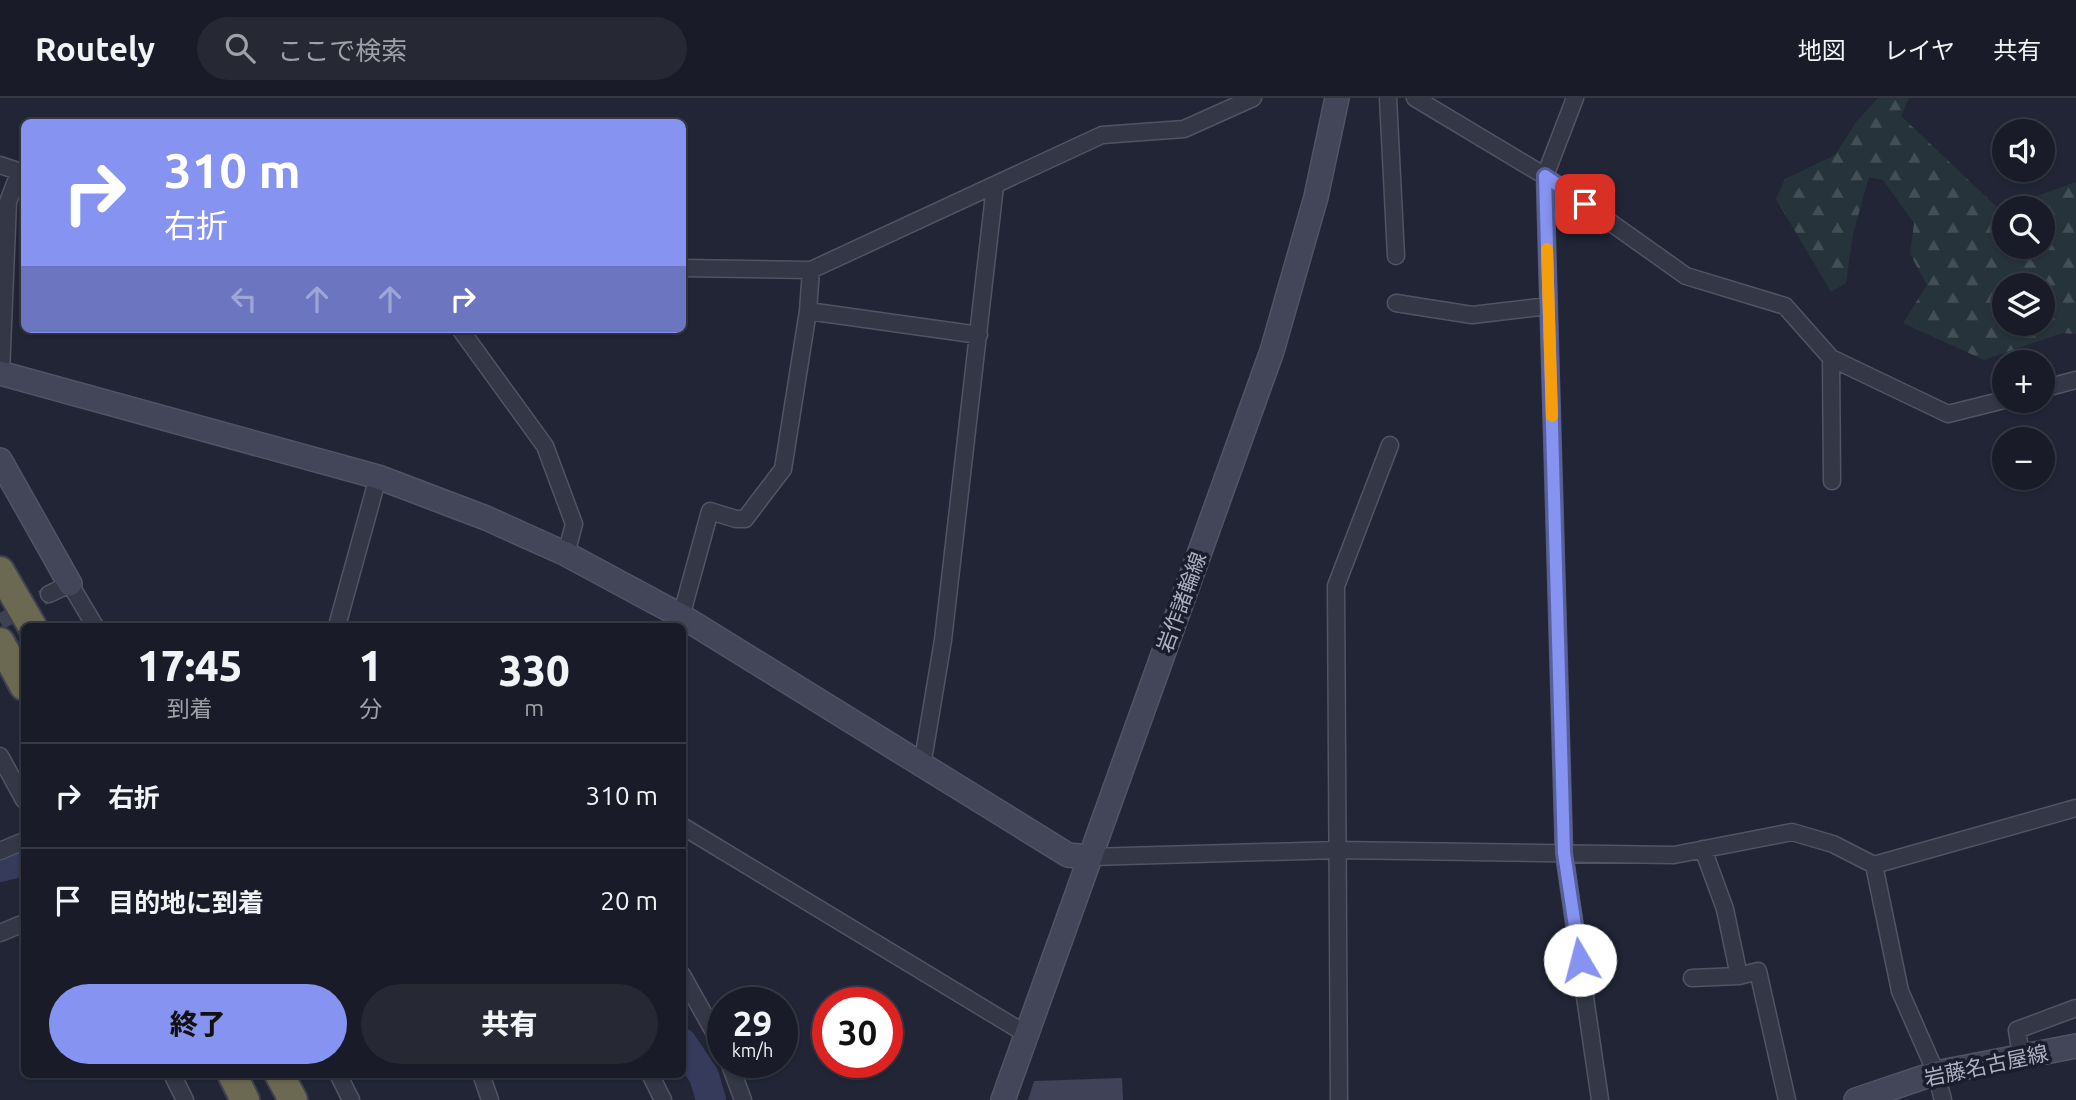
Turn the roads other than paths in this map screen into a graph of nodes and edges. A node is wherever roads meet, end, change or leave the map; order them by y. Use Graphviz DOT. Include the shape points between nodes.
graph roads {
  1 [pos="1253,98"];
  2 [pos="1337,98"];
  3 [pos="1388,98"];
  4 [pos="1415,98"];
  5 [pos="1576,98"];
  6 [pos="0,165"];
  7 [pos="21,173"];
  8 [pos="21,175"];
  9 [pos="1545,176"];
  10 [pos="995,186"];
  11 [pos="1396,256"];
  12 [pos="686,268"];
  13 [pos="811,270"];
  14 [pos="1396,303"];
  15 [pos="1548,306"];
  16 [pos="808,311"];
  17 [pos="463,333"];
  18 [pos="979,335"];
  19 [pos="1831,358"];
  20 [pos="0,373"];
  21 [pos="2076,380"];
  22 [pos="2055,386"];
  23 [pos="1992,403"];
  24 [pos="1390,445"];
  25 [pos="0,460"];
  26 [pos="378,477"];
  27 [pos="1832,481"];
  28 [pos="566,554"];
  29 [pos="0,571"];
  30 [pos="70,584"];
  31 [pos="49,594"];
  32 [pos="681,622"];
  33 [pos="30,623"];
  34 [pos="93,623"];
  35 [pos="338,623"];
  36 [pos="686,625"];
  37 [pos="0,642"];
  38 [pos="21,680"];
  39 [pos="0,756"];
  40 [pos="922,766"];
  41 [pos="21,794"];
  42 [pos="2076,808"];
  43 [pos="686,828"];
  44 [pos="21,842"];
  45 [pos="1703,849"];
  46 [pos="1337,850"];
  47 [pos="0,851"];
  48 [pos="1564,853"];
  49 [pos="1090,857"];
  50 [pos="1874,865"];
  51 [pos="21,924"];
  52 [pos="0,934"];
  53 [pos="1739,976"];
  54 [pos="1692,978"];
  55 [pos="686,982"];
  56 [pos="2076,1008"];
  57 [pos="707,1020"];
  58 [pos="1026,1034"];
  59 [pos="2076,1046"];
  60 [pos="2021,1056"];
  61 [pos="1936,1073"];
  62 [pos="174,1078"];
  63 [pos="234,1078"];
  64 [pos="279,1078"];
  65 [pos="340,1078"];
  66 [pos="482,1078"];
  67 [pos="652,1078"];
  68 [pos="735,1078"];
  69 [pos="185,1100"];
  70 [pos="245,1100"];
  71 [pos="291,1100"];
  72 [pos="351,1100"];
  73 [pos="490,1100"];
  74 [pos="663,1100"];
  75 [pos="743,1100"];
  76 [pos="1003,1100"];
  77 [pos="1339,1100"];
  78 [pos="1600,1100"];
  79 [pos="1787,1100"];
  80 [pos="1856,1100"];
  81 [pos="1943,1100"];
  1 -- 10 [label="street" via="1184,129 1102,135"];
  2 -- 49 [label="street, 岩作諸輪線" via="1316,197 1272,351"];
  3 -- 11 [label="street"];
  4 -- 9 [label="street"];
  5 -- 9 [label="street"];
  6 -- 7 [label="street"];
  8 -- 20 [label="street" via="9,202"];
  9 -- 15 [label="street"];
  9 -- 19 [label="street" via="1686,276 1785,306"];
  10 -- 13 [label="street"];
  10 -- 18 [label="street"];
  12 -- 13 [label="street"];
  13 -- 16 [label="street"];
  14 -- 15 [label="street" via="1472,315"];
  15 -- 48 [label="street"];
  16 -- 18 [label="street"];
  16 -- 32 [label="street" via="783,469 745,519 710,511"];
  17 -- 28 [label="street" via="545,446 574,524"];
  18 -- 40 [label="street" via="943,640"];
  19 -- 23 [label="street" via="1948,414"];
  19 -- 27 [label="street"];
  20 -- 26 [label="street"];
  21 -- 22 [label="street"];
  24 -- 46 [label="street" via="1336,586"];
  25 -- 30 [label="street"];
  26 -- 28 [label="street"];
  26 -- 35 [label="street"];
  28 -- 32 [label="street"];
  29 -- 33 [label="highway"];
  30 -- 31 [label="street"];
  30 -- 34 [label="street"];
  36 -- 40 [label="street"];
  37 -- 38 [label="highway"];
  39 -- 41 [label="street"];
  40 -- 49 [label="street" via="1068,855"];
  42 -- 50 [label="street"];
  43 -- 58 [label="street"];
  44 -- 47 [label="street"];
  45 -- 48 [label="street" via="1674,855"];
  45 -- 50 [label="street" via="1792,832 1833,844"];
  45 -- 53 [label="street" via="1726,909"];
  46 -- 48 [label="street"];
  46 -- 49 [label="street"];
  46 -- 77 [label="street"];
  48 -- 78 [label="street"];
  49 -- 58 [label="street, 岩作諸輪線"];
  50 -- 61 [label="street" via="1900,991"];
  51 -- 52 [label="street"];
  53 -- 54 [label="street"];
  53 -- 79 [label="street" via="1758,971"];
  55 -- 57 [label="street"];
  56 -- 60 [label="street" via="2017,1030"];
  58 -- 76 [label="street, 岩作諸輪線"];
  59 -- 60 [label="street, 岩藤名古屋線"];
  60 -- 61 [label="street, 岩藤名古屋線"];
  61 -- 80 [label="street, 岩藤名古屋線"];
  61 -- 81 [label="street"];
  62 -- 69 [label="street"];
  63 -- 70 [label="highway"];
  64 -- 71 [label="highway"];
  65 -- 72 [label="street"];
  66 -- 73 [label="street"];
  67 -- 74 [label="street"];
  68 -- 75 [label="street"];
}
